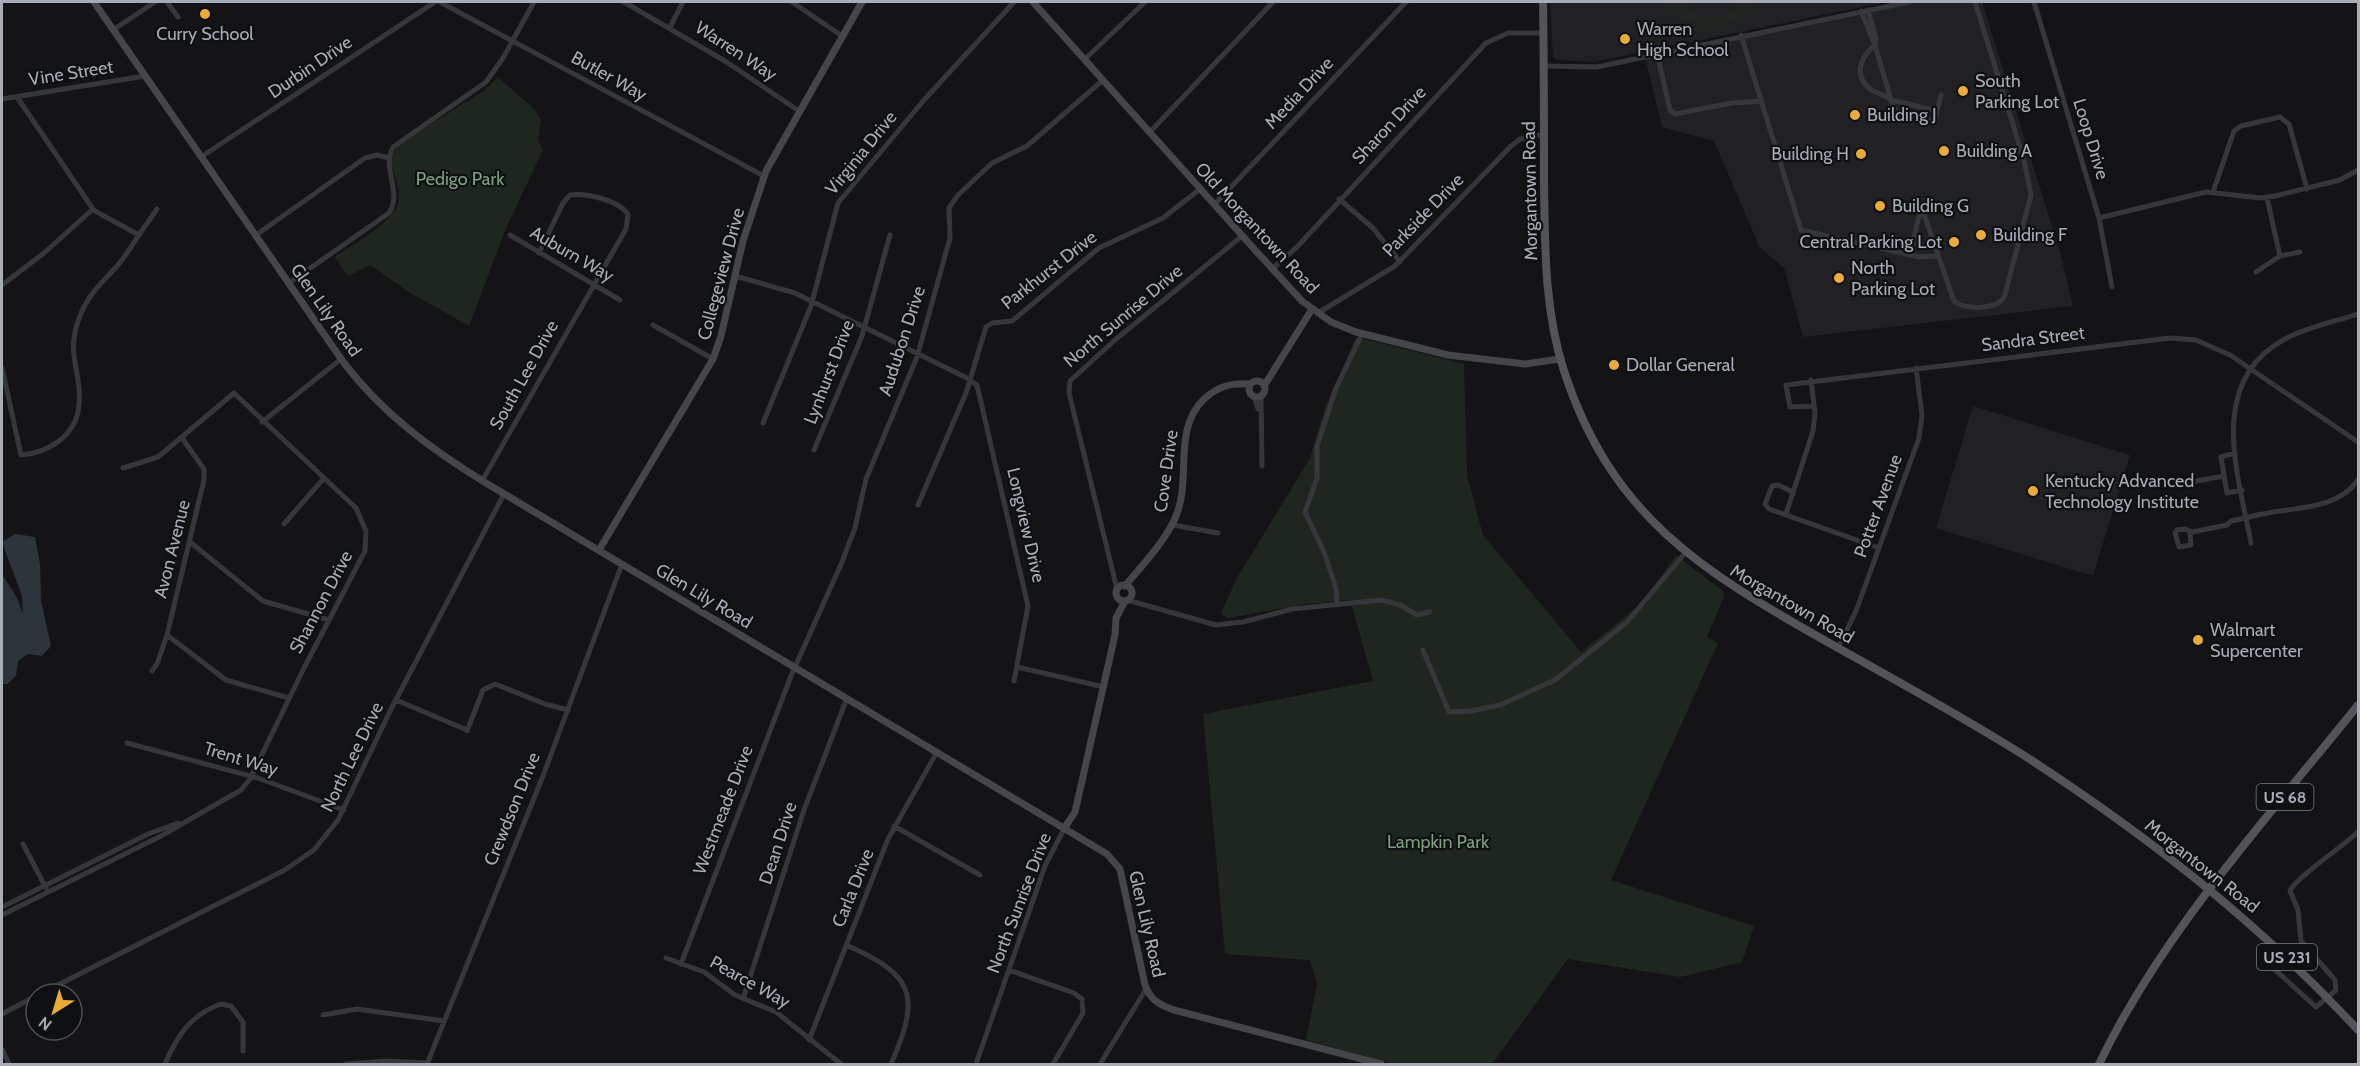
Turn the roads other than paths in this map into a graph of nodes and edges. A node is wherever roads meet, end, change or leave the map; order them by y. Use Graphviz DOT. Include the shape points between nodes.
graph roads {
  1 [pos="94,2"];
  2 [pos="155,2"];
  3 [pos="167,2"];
  4 [pos="435,2"];
  5 [pos="440,2"];
  6 [pos="534,2"];
  7 [pos="624,2"];
  8 [pos="683,2"];
  9 [pos="792,2"];
  10 [pos="862,2"];
  11 [pos="1014,2"];
  12 [pos="1033,2"];
  13 [pos="1145,2"];
  14 [pos="1274,2"];
  15 [pos="1406,2"];
  16 [pos="1543,2"];
  17 [pos="1909,2"];
  18 [pos="1975,2"];
  19 [pos="2034,2"];
  20 [pos="1864,11"];
  21 [pos="178,17"];
  22 [pos="670,27"];
  23 [pos="113,30"];
  24 [pos="1543,33"];
  25 [pos="1742,35"];
  26 [pos="842,36"];
  27 [pos="513,41"];
  28 [pos="1875,45"];
  29 [pos="1657,53"];
  30 [pos="1085,59"];
  31 [pos="1544,66"];
  32 [pos="145,76"];
  33 [pos="1103,80"];
  34 [pos="1887,88"];
  35 [pos="1881,94"];
  36 [pos="1941,95"];
  37 [pos="17,97"];
  38 [pos="2,99"];
  39 [pos="1891,100"];
  40 [pos="1761,101"];
  41 [pos="799,111"];
  42 [pos="1937,111"];
  43 [pos="1149,133"];
  44 [pos="1544,134"];
  45 [pos="201,157"];
  46 [pos="389,158"];
  47 [pos="2358,170"];
  48 [pos="764,176"];
  49 [pos="1200,189"];
  50 [pos="2307,189"];
  51 [pos="2213,192"];
  52 [pos="2267,198"];
  53 [pos="1340,199"];
  54 [pos="1214,205"];
  55 [pos="93,209"];
  56 [pos="157,209"];
  57 [pos="2099,218"];
  58 [pos="139,235"];
  59 [pos="256,235"];
  60 [pos="510,235"];
  61 [pos="890,235"];
  62 [pos="1242,236"];
  63 [pos="2300,252"];
  64 [pos="539,253"];
  65 [pos="1910,255"];
  66 [pos="1938,256"];
  67 [pos="2280,256"];
  68 [pos="1400,262"];
  69 [pos="1272,269"];
  70 [pos="2256,272"];
  71 [pos="735,276"];
  72 [pos="289,283"];
  73 [pos="593,284"];
  74 [pos="2,285"];
  75 [pos="2112,287"];
  76 [pos="620,300"];
  77 [pos="812,301"];
  78 [pos="1315,311"];
  79 [pos="2358,314"];
  80 [pos="653,325"];
  81 [pos="865,327"];
  82 [pos="1362,334"];
  83 [pos="917,353"];
  84 [pos="341,359"];
  85 [pos="713,359"];
  86 [pos="1560,359"];
  87 [pos="2,368"];
  88 [pos="1916,368"];
  89 [pos="2251,370"];
  90 [pos="970,380"];
  91 [pos="1811,380"];
  92 [pos="1237,384"];
  93 [pos="1250,384"];
  94 [pos="1262,384"];
  95 [pos="1255,395"];
  96 [pos="1814,406"];
  97 [pos="262,422"];
  98 [pos="763,423"];
  99 [pos="182,438"];
  100 [pos="2358,442"];
  101 [pos="814,450"];
  102 [pos="2235,453"];
  103 [pos="1262,466"];
  104 [pos="123,468"];
  105 [pos="2224,476"];
  106 [pos="324,478"];
  107 [pos="2358,480"];
  108 [pos="482,481"];
  109 [pos="2180,484"];
  110 [pos="2242,490"];
  111 [pos="1793,492"];
  112 [pos="504,494"];
  113 [pos="918,504"];
  114 [pos="1786,514"];
  115 [pos="2246,518"];
  116 [pos="284,524"];
  117 [pos="1173,525"];
  118 [pos="2190,531"];
  119 [pos="1218,533"];
  120 [pos="190,542"];
  121 [pos="2251,543"];
  122 [pos="1879,548"];
  123 [pos="599,550"];
  124 [pos="1685,553"];
  125 [pos="622,564"];
  126 [pos="1125,593"];
  127 [pos="1338,604"];
  128 [pos="1430,612"];
  129 [pos="329,620"];
  130 [pos="167,635"];
  131 [pos="1838,648"];
  132 [pos="1423,650"];
  133 [pos="795,667"];
  134 [pos="1017,667"];
  135 [pos="152,671"];
  136 [pos="1014,681"];
  137 [pos="1104,687"];
  138 [pos="289,698"];
  139 [pos="847,698"];
  140 [pos="396,700"];
  141 [pos="2358,705"];
  142 [pos="568,710"];
  143 [pos="127,743"];
  144 [pos="937,752"];
  145 [pos="252,776"];
  146 [pos="344,810"];
  147 [pos="179,823"];
  148 [pos="894,826"];
  149 [pos="1065,827"];
  150 [pos="2358,832"];
  151 [pos="23,843"];
  152 [pos="113,852"];
  153 [pos="116,858"];
  154 [pos="980,875"];
  155 [pos="45,885"];
  156 [pos="2211,889"];
  157 [pos="48,892"];
  158 [pos="2,907"];
  159 [pos="2,915"];
  160 [pos="846,945"];
  161 [pos="666,958"];
  162 [pos="2263,958"];
  163 [pos="681,964"];
  164 [pos="1009,970"];
  165 [pos="64,982"];
  166 [pos="1146,989"];
  167 [pos="2328,997"];
  168 [pos="743,999"];
  169 [pos="24,1002"];
  170 [pos="2,1014"];
  171 [pos="323,1015"];
  172 [pos="444,1021"];
  173 [pos="2358,1030"];
  174 [pos="809,1040"];
  175 [pos="2,1049"];
  176 [pos="243,1051"];
  177 [pos="427,1064"];
  178 [pos="9,1065"];
  179 [pos="165,1065"];
  180 [pos="346,1065"];
  181 [pos="841,1065"];
  182 [pos="891,1065"];
  183 [pos="976,1065"];
  184 [pos="1053,1065"];
  185 [pos="1100,1065"];
  186 [pos="1381,1065"];
  187 [pos="2098,1065"];
  1 -- 23 [label="street, Glen Lily Road"];
  2 -- 23 [label="street"];
  3 -- 21 [label="street"];
  4 -- 45 [label="street, Durbin Drive"];
  5 -- 27 [label="street, Butler Way"];
  6 -- 27 [label="street"];
  7 -- 22 [label="street, Warren Way"];
  8 -- 22 [label="street"];
  9 -- 26 [label="street"];
  10 -- 26 [label="street, Collegeview Drive"];
  11 -- 77 [label="street, Virginia Drive" via="840,199"];
  12 -- 30 [label="street, Old Morgantown Road"];
  13 -- 30 [label="street"];
  14 -- 43 [label="street"];
  15 -- 54 [label="street, Media Drive"];
  16 -- 24 [label="main road, Morgantown Road"];
  17 -- 20 [label="street"];
  18 -- 66 [label="street" via="2024,160 2031,195 2001,302 1968,308 1957,304 1951,297"];
  19 -- 57 [label="street, Loop Drive"];
  20 -- 25 [label="street"];
  20 -- 28 [label="street"];
  22 -- 41 [label="street, Warren Way"];
  23 -- 32 [label="street, Glen Lily Road"];
  24 -- 31 [label="main road, Morgantown Road"];
  24 -- 53 [label="street, Sharon Drive" via="1508,33 1486,43"];
  25 -- 29 [label="street"];
  25 -- 40 [label="street"];
  26 -- 41 [label="street, Collegeview Drive"];
  27 -- 46 [label="street" via="486,82 397,144"];
  27 -- 48 [label="street, Butler Way"];
  28 -- 34 [label="street"];
  28 -- 35 [label="street" via="1862,57 1860,68 1864,82"];
  29 -- 31 [label="street" via="1597,67"];
  29 -- 40 [label="street" via="1670,110 1675,114"];
  30 -- 33 [label="street, Old Morgantown Road"];
  31 -- 44 [label="main road, Morgantown Road"];
  32 -- 37 [label="street, Vine Street"];
  32 -- 45 [label="street, Glen Lily Road"];
  33 -- 43 [label="street, Old Morgantown Road"];
  33 -- 83 [label="street, Audubon Drive" via="1027,146 992,163 951,204 950,238"];
  34 -- 35 [label="street"];
  34 -- 39 [label="street"];
  35 -- 39 [label="street"];
  36 -- 42 [label="street"];
  37 -- 38 [label="street, Vine Street"];
  37 -- 55 [label="street"];
  39 -- 42 [label="street"];
  39 -- 42 [label="street" via="1892,109 1899,114 1927,121 1934,120"];
  40 -- 65 [label="street" via="1801,230"];
  41 -- 48 [label="street, Collegeview Drive"];
  43 -- 49 [label="street, Old Morgantown Road"];
  44 -- 68 [label="street, Parkside Drive" via="1511,146"];
  44 -- 86 [label="main road, Morgantown Road" via="1546,276"];
  45 -- 59 [label="street, Glen Lily Road"];
  46 -- 59 [label="street" via="365,158"];
  46 -- 72 [label="street" via="395,197 389,213"];
  47 -- 50 [label="street" via="2340,180"];
  48 -- 71 [label="street, Collegeview Drive"];
  49 -- 54 [label="street, Old Morgantown Road"];
  49 -- 90 [label="street, Parkhurst Drive" via="1163,219 1099,248 1012,321 987,326"];
  50 -- 51 [label="street" via="2289,124 2280,117 2234,131"];
  50 -- 52 [label="street"];
  51 -- 52 [label="street"];
  51 -- 57 [label="street"];
  52 -- 67 [label="street"];
  53 -- 68 [label="street" via="1372,228"];
  53 -- 69 [label="street, Sharon Drive"];
  54 -- 62 [label="street, Old Morgantown Road"];
  55 -- 58 [label="street"];
  55 -- 74 [label="street"];
  56 -- 58 [label="street"];
  57 -- 75 [label="street, Loop Drive"];
  58 -- 87 [label="street" via="120,264 85,303 73,333 79,407 70,431 54,445 21,455"];
  59 -- 72 [label="street, Glen Lily Road"];
  60 -- 64 [label="street, Auburn Way"];
  61 -- 81 [label="street, Lynhurst Drive"];
  62 -- 69 [label="street, Old Morgantown Road"];
  62 -- 126 [label="street, North Sunrise Drive" via="1114,340 1069,383 1114,579"];
  63 -- 67 [label="street"];
  64 -- 73 [label="street, Auburn Way"];
  64 -- 73 [label="street, South Lee Drive" via="570,195 600,199 623,208 629,216 628,224"];
  65 -- 66 [label="street"];
  65 -- 66 [label="street" via="1919,216 1924,214"];
  67 -- 70 [label="street"];
  68 -- 78 [label="street, Parkside Drive"];
  69 -- 78 [label="street, Old Morgantown Road"];
  71 -- 77 [label="street" via="788,290"];
  71 -- 85 [label="street, Collegeview Drive"];
  72 -- 84 [label="street, Glen Lily Road"];
  73 -- 76 [label="street, Auburn Way"];
  73 -- 108 [label="street, South Lee Drive"];
  77 -- 81 [label="street"];
  77 -- 98 [label="street, Virginia Drive"];
  78 -- 82 [label="street, Old Morgantown Road" via="1339,327"];
  78 -- 94 [label="street, Parkside Drive"];
  79 -- 89 [label="street" via="2284,340"];
  80 -- 85 [label="street"];
  81 -- 83 [label="street"];
  81 -- 101 [label="street, Lynhurst Drive"];
  82 -- 86 [label="street, Old Morgantown Road" via="1476,360 1525,364"];
  82 -- 127 [label="street" via="1336,388 1317,446 1317,478 1305,512 1324,552"];
  83 -- 90 [label="street"];
  83 -- 133 [label="street, Audubon Drive" via="866,479 855,528 842,562"];
  84 -- 97 [label="street"];
  84 -- 108 [label="street, Glen Lily Road" via="368,392 414,436"];
  85 -- 123 [label="street, Collegeview Drive"];
  86 -- 124 [label="main road, Morgantown Road" via="1582,417 1614,474 1641,510"];
  88 -- 89 [label="street, Sandra Street" via="2179,338 2211,345"];
  88 -- 91 [label="street, Sandra Street"];
  88 -- 122 [label="street, Potter Avenue" via="1921,430"];
  89 -- 100 [label="street, Sandra Street"];
  89 -- 102 [label="street" via="2234,410"];
  90 -- 113 [label="street, Parkhurst Drive"];
  90 -- 134 [label="street, Longview Drive" via="982,397 1027,601 1027,623"];
  91 -- 96 [label="street"];
  91 -- 96 [label="street, Sandra Street" via="1788,383 1785,387 1790,407"];
  92 -- 93 [label="street, Cove Drive"];
  92 -- 95 [label="street"];
  92 -- 117 [label="street, Cove Drive" via="1217,388 1191,416 1180,503"];
  93 -- 94 [label="street, Parkside Drive"];
  93 -- 95 [label="street"];
  94 -- 95 [label="street"];
  95 -- 103 [label="street"];
  96 -- 111 [label="street" via="1813,431"];
  97 -- 99 [label="street, Shannon Drive" via="234,393"];
  97 -- 106 [label="street, Shannon Drive"];
  99 -- 104 [label="street" via="152,460"];
  99 -- 120 [label="street, Avon Avenue" via="205,473"];
  102 -- 105 [label="street" via="2221,457"];
  102 -- 110 [label="street"];
  105 -- 109 [label="street"];
  105 -- 110 [label="street" via="2227,493"];
  106 -- 116 [label="street"];
  106 -- 129 [label="street, Shannon Drive" via="356,508 367,535 360,563"];
  107 -- 115 [label="street" via="2346,494 2333,501"];
  108 -- 112 [label="street, Glen Lily Road"];
  110 -- 115 [label="street"];
  111 -- 114 [label="street"];
  111 -- 114 [label="street" via="1775,485 1765,500 1769,508"];
  112 -- 123 [label="street, Glen Lily Road"];
  112 -- 140 [label="street, North Lee Drive"];
  114 -- 122 [label="street"];
  115 -- 118 [label="street"];
  115 -- 121 [label="street"];
  117 -- 119 [label="street"];
  117 -- 126 [label="street, Cove Drive"];
  120 -- 129 [label="street" via="263,601"];
  120 -- 130 [label="street, Avon Avenue"];
  122 -- 131 [label="street, Potter Avenue"];
  123 -- 125 [label="street, Glen Lily Road"];
  124 -- 131 [label="main road, Morgantown Road" via="1730,586"];
  124 -- 132 [label="street" via="1627,622 1554,680 1518,699 1482,710 1449,712"];
  125 -- 133 [label="street, Glen Lily Road"];
  125 -- 142 [label="street, Crewdson Drive"];
  126 -- 127 [label="street" via="1137,602 1211,624 1243,622 1292,609"];
  126 -- 137 [label="street, North Sunrise Drive"];
  127 -- 128 [label="street" via="1382,600 1417,615"];
  129 -- 138 [label="street, Shannon Drive"];
  130 -- 135 [label="street, Avon Avenue"];
  130 -- 138 [label="street" via="226,680"];
  131 -- 156 [label="main road, Morgantown Road" via="2027,758 2100,806"];
  133 -- 139 [label="street, Glen Lily Road"];
  133 -- 163 [label="street, Westmeade Drive"];
  134 -- 136 [label="street, Longview Drive"];
  134 -- 137 [label="street"];
  137 -- 149 [label="street, North Sunrise Drive" via="1075,813"];
  138 -- 145 [label="street, Shannon Drive"];
  139 -- 144 [label="street, Glen Lily Road"];
  139 -- 168 [label="street, Dean Drive" via="804,810"];
  140 -- 142 [label="street" via="467,730 483,690 495,684"];
  140 -- 146 [label="street, North Lee Drive"];
  141 -- 156 [label="main road, US 68"];
  142 -- 172 [label="street, Crewdson Drive"];
  143 -- 145 [label="street, Trent Way"];
  144 -- 148 [label="street, Carla Drive"];
  144 -- 149 [label="street, Glen Lily Road"];
  145 -- 146 [label="street, Trent Way"];
  145 -- 147 [label="street, Shannon Drive" via="236,795"];
  146 -- 165 [label="street, North Lee Drive" via="321,844 299,862"];
  147 -- 152 [label="street, Shannon Drive"];
  147 -- 153 [label="street, Shannon Drive"];
  148 -- 154 [label="street"];
  148 -- 160 [label="street, Carla Drive"];
  149 -- 164 [label="street, North Sunrise Drive" via="1045,866"];
  149 -- 166 [label="street, Glen Lily Road" via="1107,854 1120,869"];
  150 -- 167 [label="street" via="2296,881 2290,891 2298,910 2301,941 2336,981 2336,989"];
  151 -- 155 [label="street"];
  152 -- 153 [label="street"];
  152 -- 155 [label="street, Shannon Drive"];
  153 -- 157 [label="street, Shannon Drive"];
  155 -- 157 [label="street"];
  155 -- 158 [label="street, Shannon Drive"];
  156 -- 167 [label="main road, Morgantown Road / US 231"];
  156 -- 187 [label="main road, US 68" via="2148,974"];
  157 -- 159 [label="street, Shannon Drive"];
  160 -- 174 [label="street, Carla Drive"];
  160 -- 182 [label="street" via="892,969 907,989 908,1013"];
  161 -- 163 [label="street, Pearce Way"];
  162 -- 167 [label="street" via="2315,1006 2321,1006"];
  163 -- 168 [label="street, Pearce Way" via="708,975"];
  164 -- 183 [label="street, North Sunrise Drive"];
  164 -- 184 [label="street" via="1082,999 1083,1013"];
  166 -- 185 [label="street"];
  166 -- 186 [label="street, Glen Lily Road" via="1157,1003 1174,1010"];
  167 -- 173 [label="main road, Morgantown Road / US 231"];
  168 -- 174 [label="street, Pearce Way" via="776,1012"];
  169 -- 170 [label="street"];
  171 -- 172 [label="street" via="357,1009"];
  172 -- 177 [label="street, Crewdson Drive"];
  174 -- 181 [label="street, Pearce Way"];
  175 -- 178 [label="street"];
  176 -- 179 [label="street" via="243,1022 231,1006 221,1004 184,1028"];
  177 -- 180 [label="street" via="386,1061"];
}
